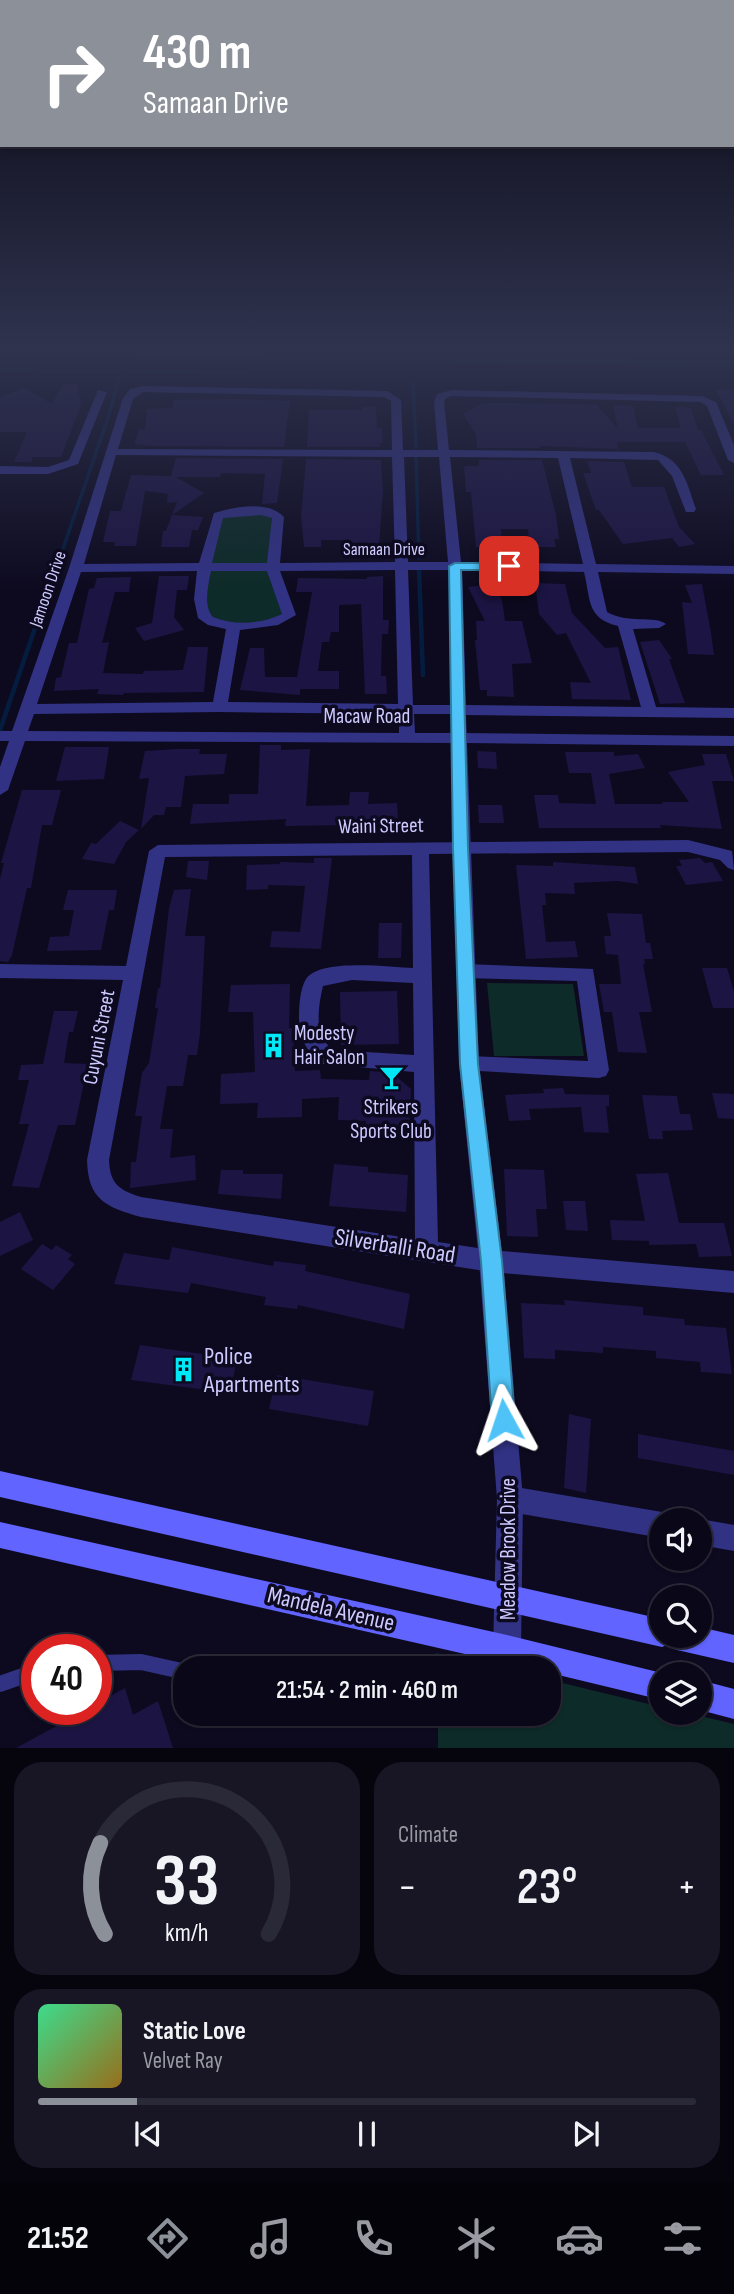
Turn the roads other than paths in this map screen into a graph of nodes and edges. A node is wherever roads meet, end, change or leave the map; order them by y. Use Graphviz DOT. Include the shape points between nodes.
graph roads {
  1 [pos="88,428"];
  2 [pos="119,428"];
  3 [pos="398,428"];
  4 [pos="442,428"];
  5 [pos="721,428"];
  6 [pos="112,452"];
  7 [pos="397,452"];
  8 [pos="444,453"];
  9 [pos="562,454"];
  10 [pos="734,460"];
  11 [pos="0,470"];
  12 [pos="690,509"];
  13 [pos="204,566"];
  14 [pos="274,566"];
  15 [pos="401,566"];
  16 [pos="455,566"];
  17 [pos="589,567"];
  18 [pos="76,568"];
  19 [pos="734,570"];
  20 [pos="659,624"];
  21 [pos="625,625"];
  22 [pos="234,626"];
  23 [pos="220,708"];
  24 [pos="27,709"];
  25 [pos="406,709"];
  26 [pos="459,710"];
  27 [pos="650,713"];
  28 [pos="734,713"];
  29 [pos="8,736"];
  30 [pos="407,738"];
  31 [pos="459,738"];
  32 [pos="734,741"];
  33 [pos="0,790"];
  34 [pos="420,848"];
  35 [pos="460,848"];
  36 [pos="158,851"];
  37 [pos="734,864"];
  38 [pos="0,971"];
  39 [pos="466,971"];
  40 [pos="135,974"];
  41 [pos="422,976"];
  42 [pos="424,1064"];
  43 [pos="469,1064"];
  44 [pos="141,1208"];
  45 [pos="427,1252"];
  46 [pos="491,1261"];
  47 [pos="734,1282"];
  48 [pos="0,1485"];
  49 [pos="510,1499"];
  50 [pos="649,1523"];
  51 [pos="712,1534"];
  52 [pos="0,1535"];
  53 [pos="734,1538"];
  54 [pos="510,1600"];
  55 [pos="649,1630"];
  56 [pos="712,1643"];
  57 [pos="507,1648"];
  58 [pos="734,1648"];
  59 [pos="112,1663"];
  60 [pos="173,1669"];
  61 [pos="21,1677"];
  62 [pos="649,1683"];
  63 [pos="0,1684"];
  64 [pos="712,1698"];
  65 [pos="734,1704"];
  1 -- 11 [label="street" via="74,462 64,469"];
  2 -- 6 [label="street, Jamoon Drive"];
  3 -- 7 [label="street, Jamoon Drive"];
  4 -- 8 [label="street, Meadow Brook Drive"];
  5 -- 10 [label="street, Meadow Brook Drive"];
  6 -- 7 [label="street"];
  6 -- 18 [label="street, Jamoon Drive"];
  7 -- 8 [label="street"];
  7 -- 15 [label="street"];
  8 -- 9 [label="street"];
  8 -- 16 [label="street, Meadow Brook Drive"];
  9 -- 12 [label="street" via="662,456 673,464"];
  9 -- 17 [label="street"];
  13 -- 14 [label="street, Samaan Drive"];
  13 -- 14 [label="street" via="218,516 261,511 278,517"];
  13 -- 18 [label="street, Samaan Drive"];
  13 -- 22 [label="street" via="201,612 206,619"];
  14 -- 15 [label="street, Samaan Drive"];
  14 -- 22 [label="street" via="276,585 289,615 266,624"];
  15 -- 16 [label="street, Samaan Drive"];
  15 -- 25 [label="street"];
  16 -- 17 [label="street, Samaan Drive"];
  16 -- 26 [label="street, Meadow Brook Drive"];
  17 -- 19 [label="street, Samaan Drive"];
  17 -- 21 [label="street" via="601,614"];
  18 -- 24 [label="street, Jamoon Drive"];
  20 -- 21 [label="street"];
  21 -- 27 [label="street"];
  22 -- 23 [label="street"];
  23 -- 24 [label="street"];
  23 -- 25 [label="street"];
  24 -- 29 [label="street, Jamoon Drive"];
  25 -- 26 [label="street"];
  25 -- 30 [label="street"];
  26 -- 27 [label="street"];
  26 -- 31 [label="street, Meadow Brook Drive"];
  27 -- 28 [label="street"];
  29 -- 30 [label="street, Macaw Road"];
  29 -- 33 [label="street, Jamoon Drive"];
  30 -- 31 [label="street, Macaw Road"];
  31 -- 32 [label="street, Macaw Road"];
  31 -- 35 [label="street, Meadow Brook Drive"];
  34 -- 35 [label="street, Waini Street"];
  34 -- 36 [label="street, Waini Street"];
  34 -- 41 [label="street"];
  35 -- 37 [label="street, Waini Street" via="688,846 726,855"];
  35 -- 39 [label="street, Meadow Brook Drive"];
  36 -- 40 [label="street, Cuyuni Street"];
  38 -- 40 [label="street"];
  39 -- 43 [label="street, Meadow Brook Drive"];
  39 -- 43 [label="street" via="586,974 599,1070"];
  40 -- 44 [label="street, Cuyuni Street" via="97,1180 108,1195"];
  41 -- 42 [label="street"];
  41 -- 42 [label="street" via="338,974 320,979 312,989 310,1029 312,1043 330,1058"];
  42 -- 45 [label="street"];
  43 -- 46 [label="street, Meadow Brook Drive"];
  44 -- 45 [label="street, Silverballi Road"];
  45 -- 46 [label="street, Silverballi Road"];
  46 -- 47 [label="street, Silverballi Road"];
  46 -- 49 [label="street, Meadow Brook Drive"];
  48 -- 54 [label="main road"];
  49 -- 50 [label="street"];
  49 -- 54 [label="street, Meadow Brook Drive"];
  51 -- 53 [label="street"];
  52 -- 57 [label="main road, Mandela Avenue"];
  54 -- 55 [label="main road"];
  54 -- 57 [label="street, Meadow Brook Drive"];
  56 -- 58 [label="main road"];
  57 -- 62 [label="main road, Mandela Avenue"];
  59 -- 60 [label="lane" via="141,1662"];
  61 -- 63 [label="lane"];
  64 -- 65 [label="main road"];
}
